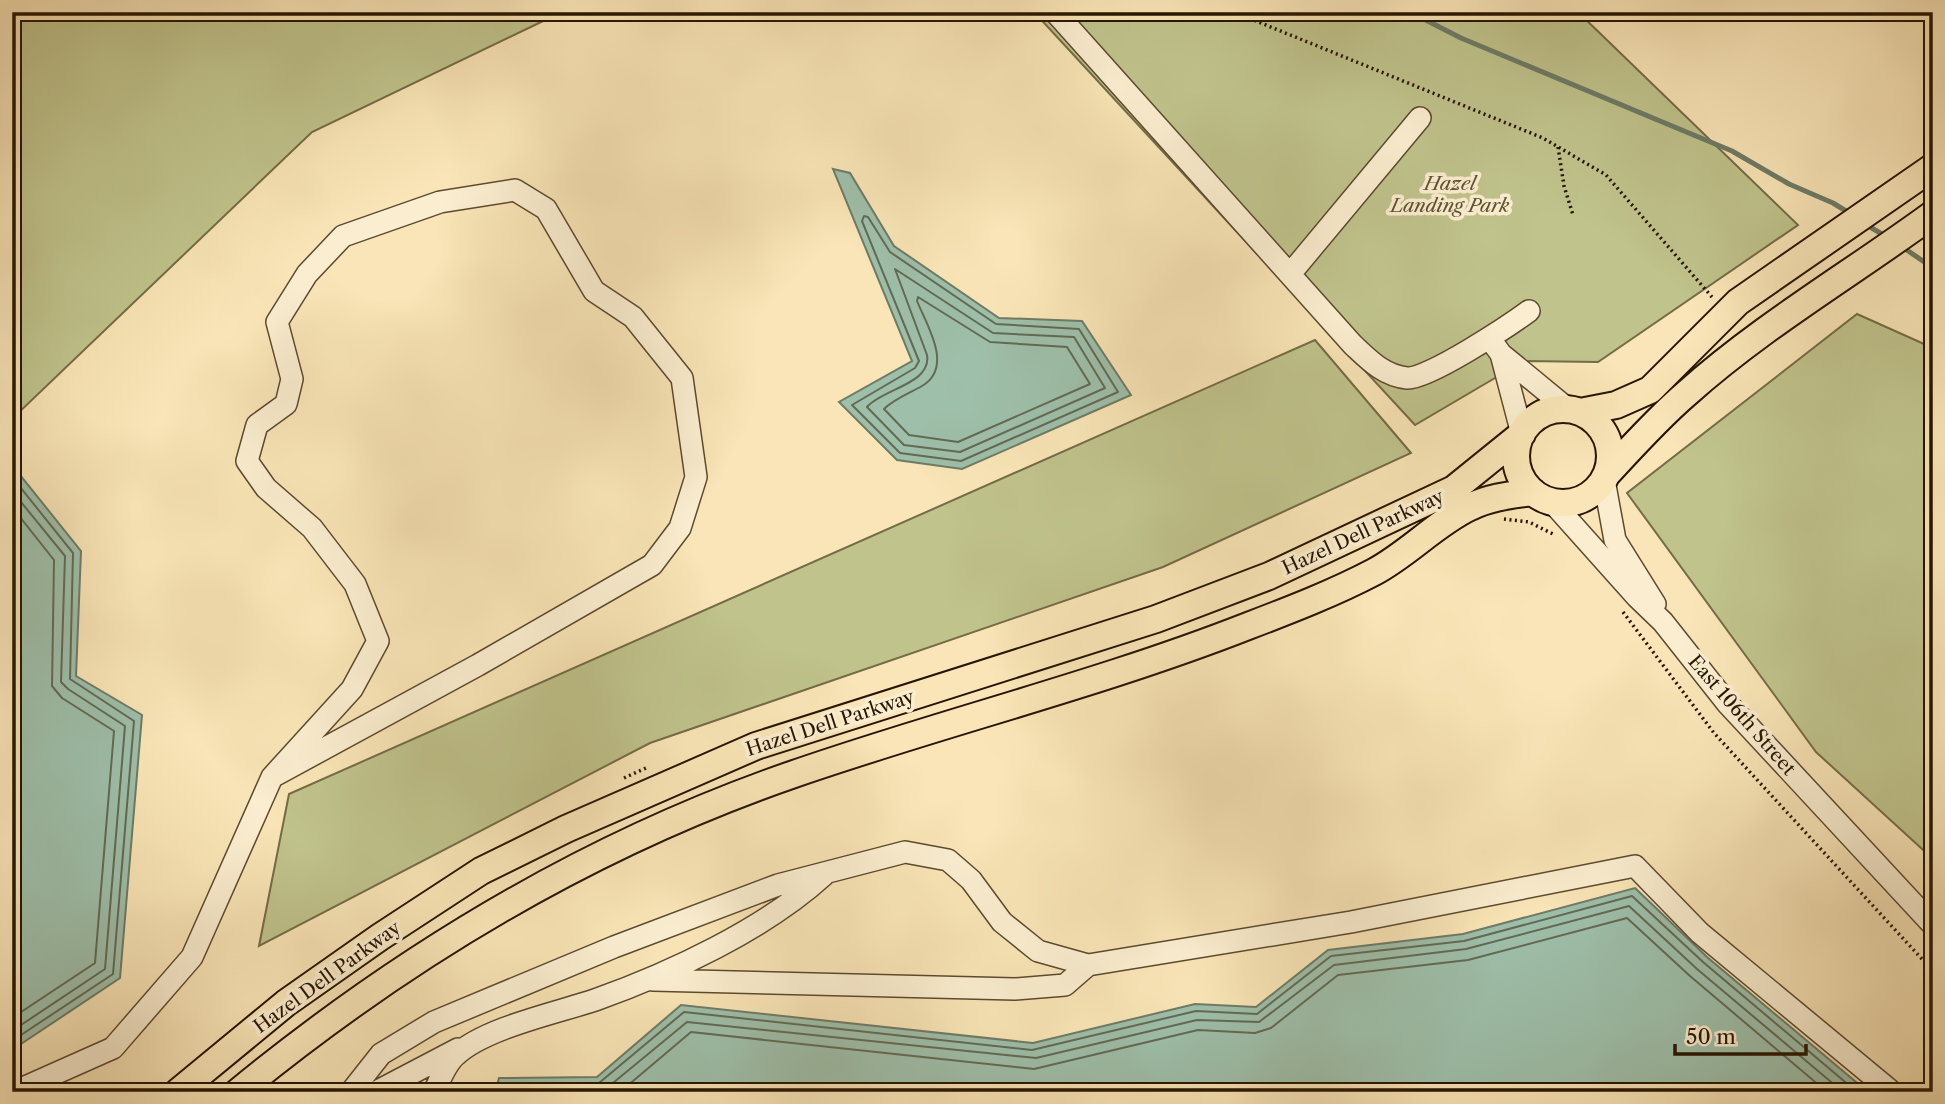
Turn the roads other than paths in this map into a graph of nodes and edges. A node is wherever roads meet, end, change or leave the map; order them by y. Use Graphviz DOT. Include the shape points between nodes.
graph roads {
  1 [pos="1055,12"];
  2 [pos="1420,118"];
  3 [pos="1933,167"];
  4 [pos="1929,217"];
  5 [pos="1290,274"];
  6 [pos="1529,311"];
  7 [pos="1495,346"];
  8 [pos="1574,411"];
  9 [pos="1522,433"];
  10 [pos="1606,477"];
  11 [pos="1543,498"];
  12 [pos="1663,622"];
  13 [pos="272,777"];
  14 [pos="827,872"];
  15 [pos="1933,925"];
  16 [pos="1088,965"];
  17 [pos="645,980"];
  18 [pos="479,1038"];
  19 [pos="113,1048"];
  20 [pos="14,1092"];
  21 [pos="44,1092"];
  22 [pos="178,1092"];
  23 [pos="238,1092"];
  24 [pos="351,1092"];
  25 [pos="376,1092"];
  26 [pos="434,1092"];
  27 [pos="1892,1092"];
  1 -- 5 [label="street"];
  2 -- 5 [label="street"];
  3 -- 8 [label="main road" via="1738,302 1650,390 1616,405"];
  4 -- 10 [label="main road" via="1716,368"];
  5 -- 7 [label="street" via="1353,345 1388,374 1410,379"];
  6 -- 7 [label="street"];
  7 -- 8 [label="street"];
  7 -- 9 [label="street"];
  8 -- 9 [label="main road" via="1557,409 1538,416"];
  8 -- 10 [label="main road" via="1590,417 1604,433 1611,453"];
  9 -- 11 [label="main road" via="1517,465 1522,480"];
  9 -- 22 [label="main road, Hazel Dell Parkway" via="1454,489 1269,576 1146,622 756,746 566,829 481,871 380,937 286,1003"];
  10 -- 11 [label="main road" via="1597,490 1577,502"];
  10 -- 12 [label="street" via="1615,540"];
  11 -- 12 [label="street, East 106th Street"];
  11 -- 23 [label="main road, Hazel Dell Parkway" via="1504,495 1466,508 1376,571 1251,625 792,774 635,839 456,934 328,1021"];
  12 -- 15 [label="street, East 106th Street" via="1727,703"];
  13 -- 13 [label="street" via="352,689 378,641 355,584 312,528 266,488 247,461 257,425 286,404 292,379 278,322 307,274 343,236 440,202 514,190 545,209 594,291 632,317 682,378 696,477 680,528 652,565"];
  13 -- 19 [label="street" via="192,957"];
  14 -- 16 [label="street" via="905,852 948,860 971,880 1002,922 1038,951"];
  14 -- 17 [label="street" via="797,900"];
  14 -- 24 [label="street" via="626,942 434,1022 381,1054"];
  16 -- 17 [label="street" via="1065,985 1015,989"];
  16 -- 27 [label="street" via="1351,922 1635,866 1700,933"];
  17 -- 18 [label="street"];
  18 -- 25 [label="street"];
  18 -- 26 [label="street" via="454,1056"];
  19 -- 20 [label="street"];
  19 -- 21 [label="street"];
}
